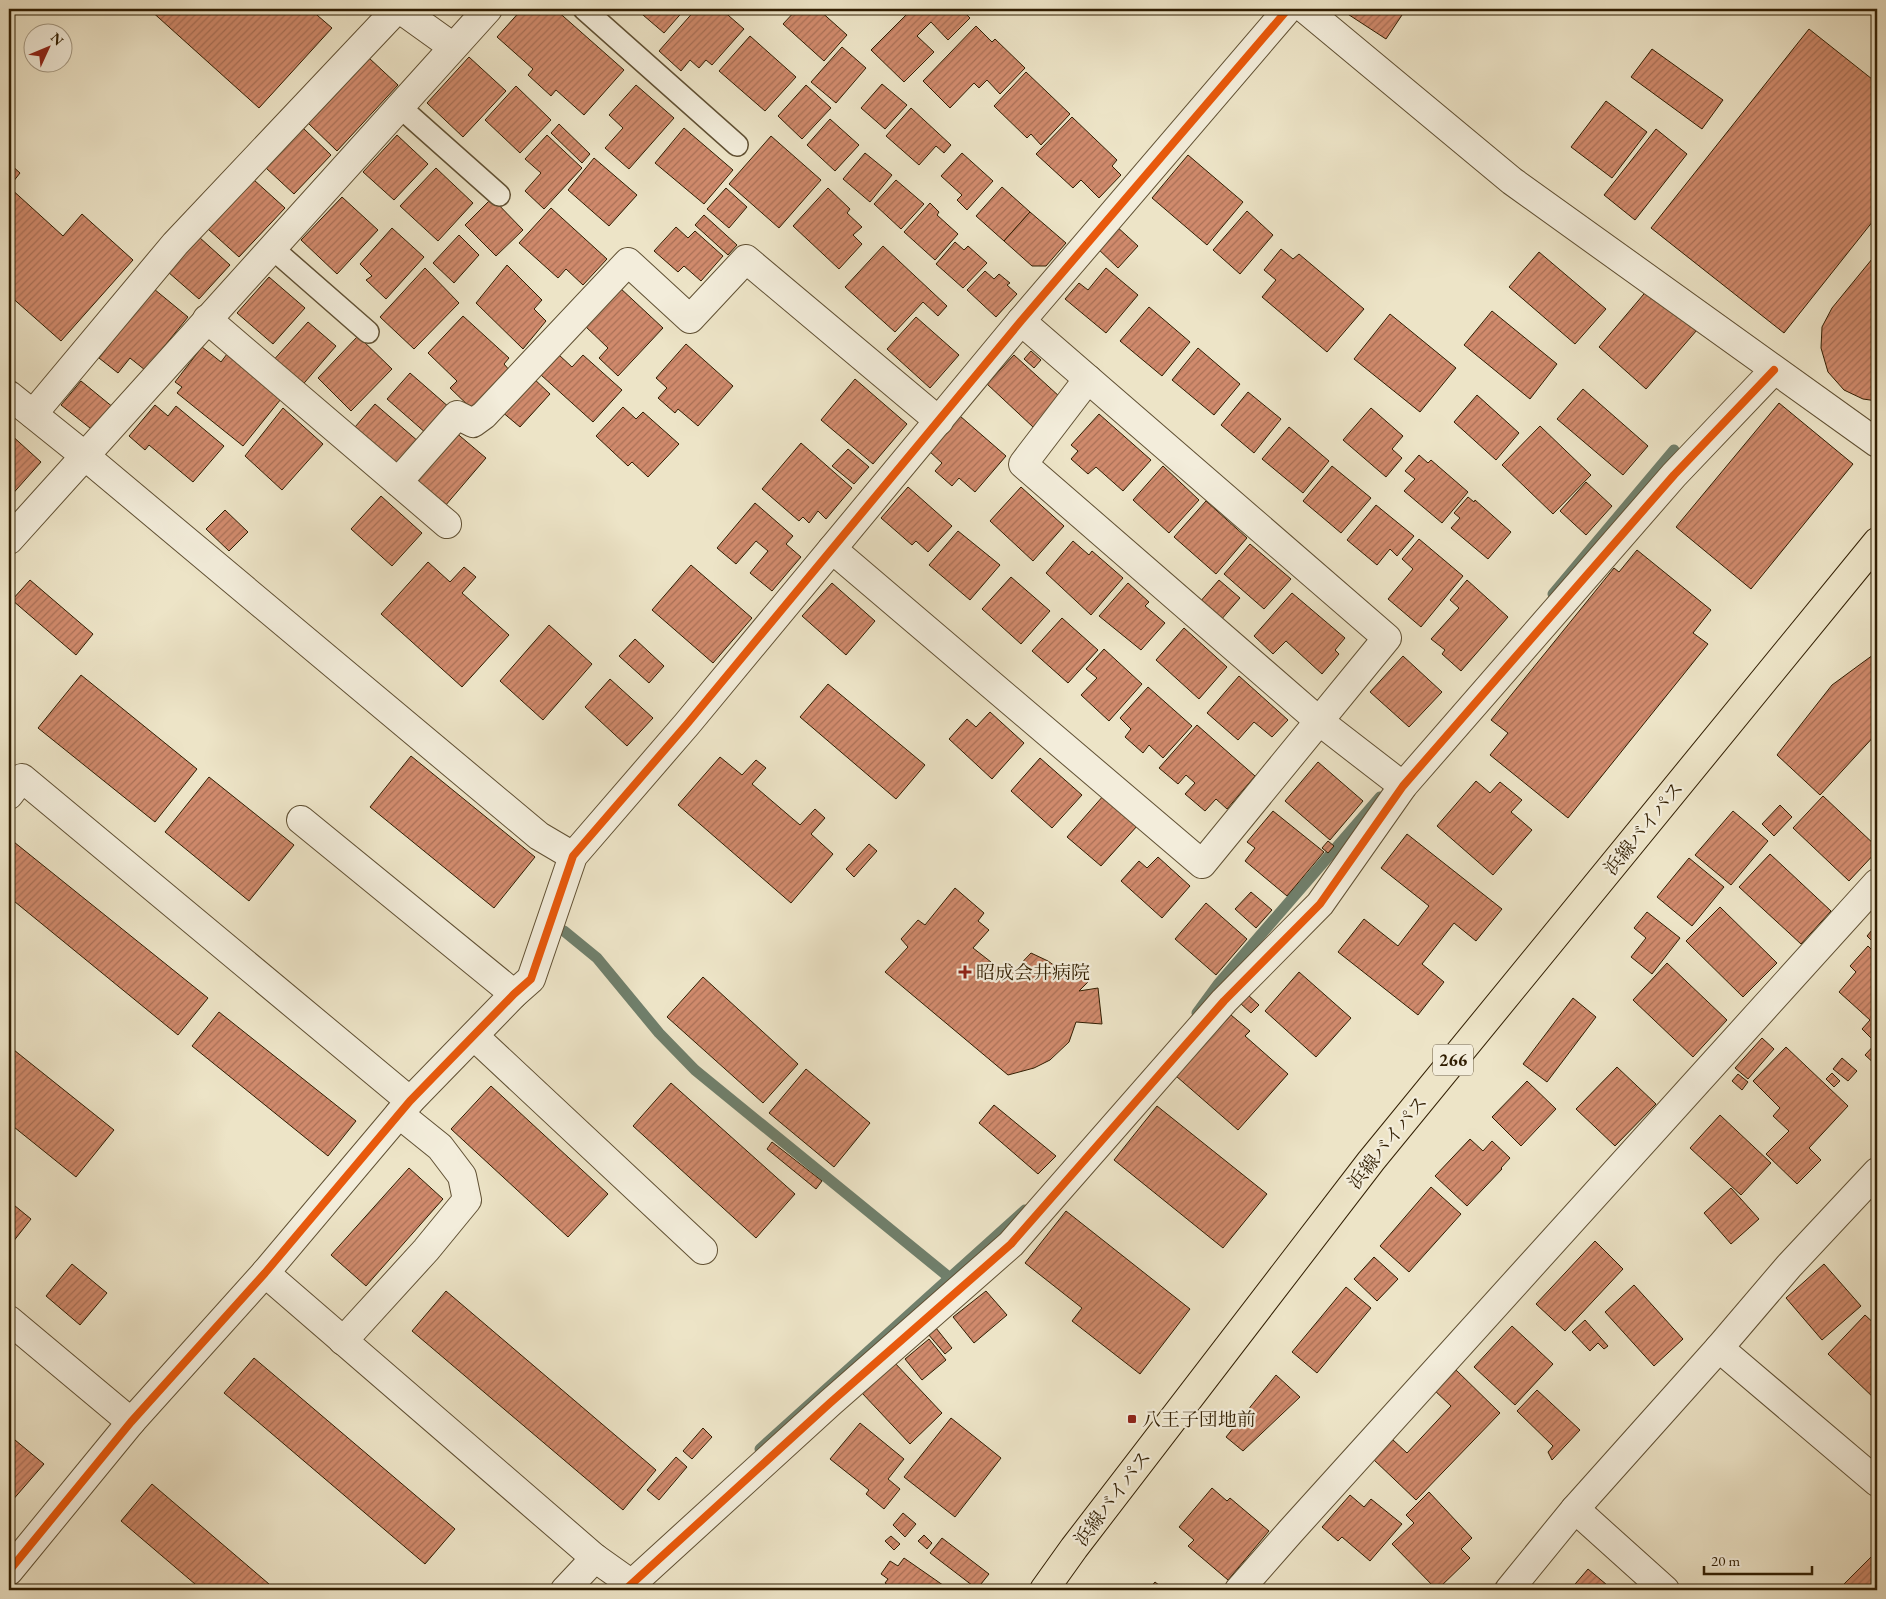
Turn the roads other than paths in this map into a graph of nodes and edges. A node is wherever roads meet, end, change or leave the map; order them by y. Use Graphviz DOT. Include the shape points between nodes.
graph roads {
  1 [pos="398,9"];
  2 [pos="488,9"];
  3 [pos="584,9"];
  4 [pos="1288,9"];
  5 [pos="1304,9"];
  6 [pos="453,47"];
  7 [pos="400,107"];
  8 [pos="737,146"];
  9 [pos="500,195"];
  10 [pos="272,248"];
  11 [pos="208,319"];
  12 [pos="1021,321"];
  13 [pos="368,332"];
  14 [pos="1774,370"];
  15 [pos="1088,379"];
  16 [pos="9,395"];
  17 [pos="33,414"];
  18 [pos="939,421"];
  19 [pos="1877,443"];
  20 [pos="85,456"];
  21 [pos="398,482"];
  22 [pos="447,524"];
  23 [pos="9,540"];
  24 [pos="1877,542"];
  25 [pos="832,549"];
  26 [pos="1319,720"];
  27 [pos="1402,786"];
  28 [pos="9,795"];
  29 [pos="301,820"];
  30 [pos="573,856"];
  31 [pos="1877,884"];
  32 [pos="514,994"];
  33 [pos="474,1036"];
  34 [pos="405,1108"];
  35 [pos="1877,1172"];
  36 [pos="703,1250"];
  37 [pos="265,1273"];
  38 [pos="9,1320"];
  39 [pos="342,1341"];
  40 [pos="1719,1348"];
  41 [pos="131,1422"];
  42 [pos="1877,1482"];
  43 [pos="1575,1509"];
  44 [pos="595,1558"];
  45 [pos="9,1571"];
  46 [pos="632,1588"];
  47 [pos="565,1590"];
  48 [pos="1044,1590"];
  49 [pos="1239,1590"];
  50 [pos="1508,1590"];
  51 [pos="1665,1590"];
  1 -- 6 [label="street"];
  1 -- 17 [label="street" via="175,244"];
  2 -- 6 [label="street"];
  3 -- 8 [label="lane"];
  4 -- 12 [label="street"];
  5 -- 14 [label="street" via="1512,181"];
  6 -- 7 [label="street"];
  7 -- 9 [label="lane"];
  7 -- 10 [label="street"];
  10 -- 11 [label="street"];
  10 -- 13 [label="lane"];
  11 -- 20 [label="street"];
  11 -- 21 [label="street"];
  12 -- 15 [label="street"];
  12 -- 18 [label="street"];
  14 -- 19 [label="street"];
  14 -- 27 [label="street" via="1674,475"];
  15 -- 26 [label="street" via="1023,464"];
  15 -- 26 [label="street" via="1387,638"];
  16 -- 17 [label="street"];
  17 -- 20 [label="street"];
  18 -- 21 [label="street" via="746,259 690,319 628,262 484,415 473,423 457,415"];
  18 -- 25 [label="street"];
  20 -- 23 [label="street"];
  20 -- 30 [label="street" via="539,836"];
  21 -- 22 [label="street"];
  24 -- 48 [label="highway, 浜線バイパス / 266" via="1371,1161"];
  25 -- 26 [label="street" via="1202,864"];
  25 -- 30 [label="street"];
  26 -- 27 [label="street"];
  27 -- 46 [label="street" via="1320,904 1224,1001 1011,1244 830,1402"];
  28 -- 34 [label="street" via="22,778"];
  29 -- 32 [label="street"];
  30 -- 32 [label="street" via="531,978"];
  31 -- 49 [label="street"];
  32 -- 33 [label="street"];
  33 -- 34 [label="street"];
  33 -- 36 [label="street"];
  34 -- 37 [label="street"];
  34 -- 39 [label="street" via="462,1176 467,1200"];
  35 -- 40 [label="street" via="1789,1266"];
  37 -- 39 [label="street"];
  37 -- 41 [label="street"];
  38 -- 41 [label="street"];
  39 -- 44 [label="street"];
  40 -- 42 [label="street"];
  40 -- 43 [label="street"];
  41 -- 45 [label="street"];
  43 -- 50 [label="street"];
  43 -- 51 [label="street"];
  44 -- 46 [label="street"];
  44 -- 47 [label="street"];
}
